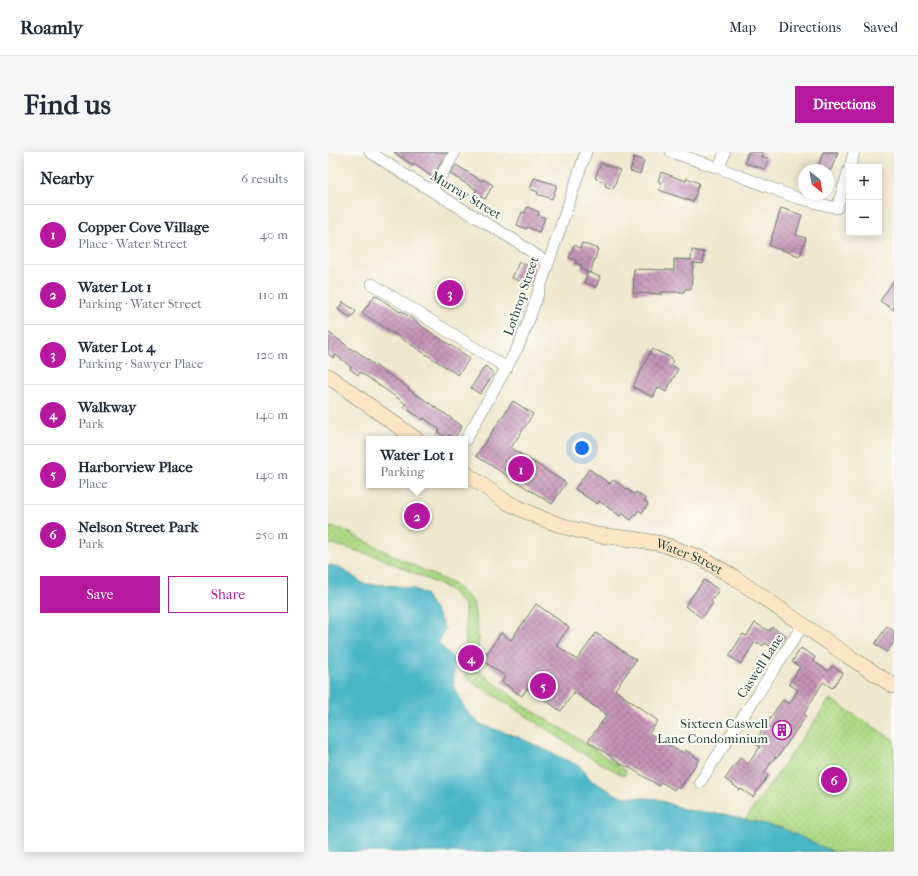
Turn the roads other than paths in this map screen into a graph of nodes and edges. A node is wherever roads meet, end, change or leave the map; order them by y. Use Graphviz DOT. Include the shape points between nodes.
graph roads {
  1 [pos="370,152"];
  2 [pos="455,152"];
  3 [pos="586,152"];
  4 [pos="671,152"];
  5 [pos="725,152"];
  6 [pos="854,152"];
  7 [pos="850,164"];
  8 [pos="719,168"];
  9 [pos="846,178"];
  10 [pos="432,191"];
  11 [pos="548,263"];
  12 [pos="372,284"];
  13 [pos="507,368"];
  14 [pos="328,376"];
  15 [pos="412,436"];
  16 [pos="468,436"];
  17 [pos="468,475"];
  18 [pos="803,625"];
  19 [pos="894,686"];
  20 [pos="700,782"];
  1 -- 10 [label="street, Murray Street"];
  2 -- 10 [label="street"];
  3 -- 11 [label="street, Lothrop Street"];
  4 -- 8 [label="street"];
  5 -- 8 [label="street"];
  6 -- 7 [label="street"];
  8 -- 9 [label="street" via="797,198 837,208"];
  10 -- 11 [label="street, Murray Street"];
  11 -- 13 [label="street, Lothrop Street" via="529,320"];
  12 -- 13 [label="street"];
  13 -- 16 [label="street, Lothrop Street"];
  14 -- 15 [label="main road"];
  17 -- 18 [label="main road, Water Street" via="505,501 543,519 597,535 662,544 703,559"];
  18 -- 19 [label="main road, Water Street"];
  18 -- 20 [label="street, Caswell Lane"];
}
